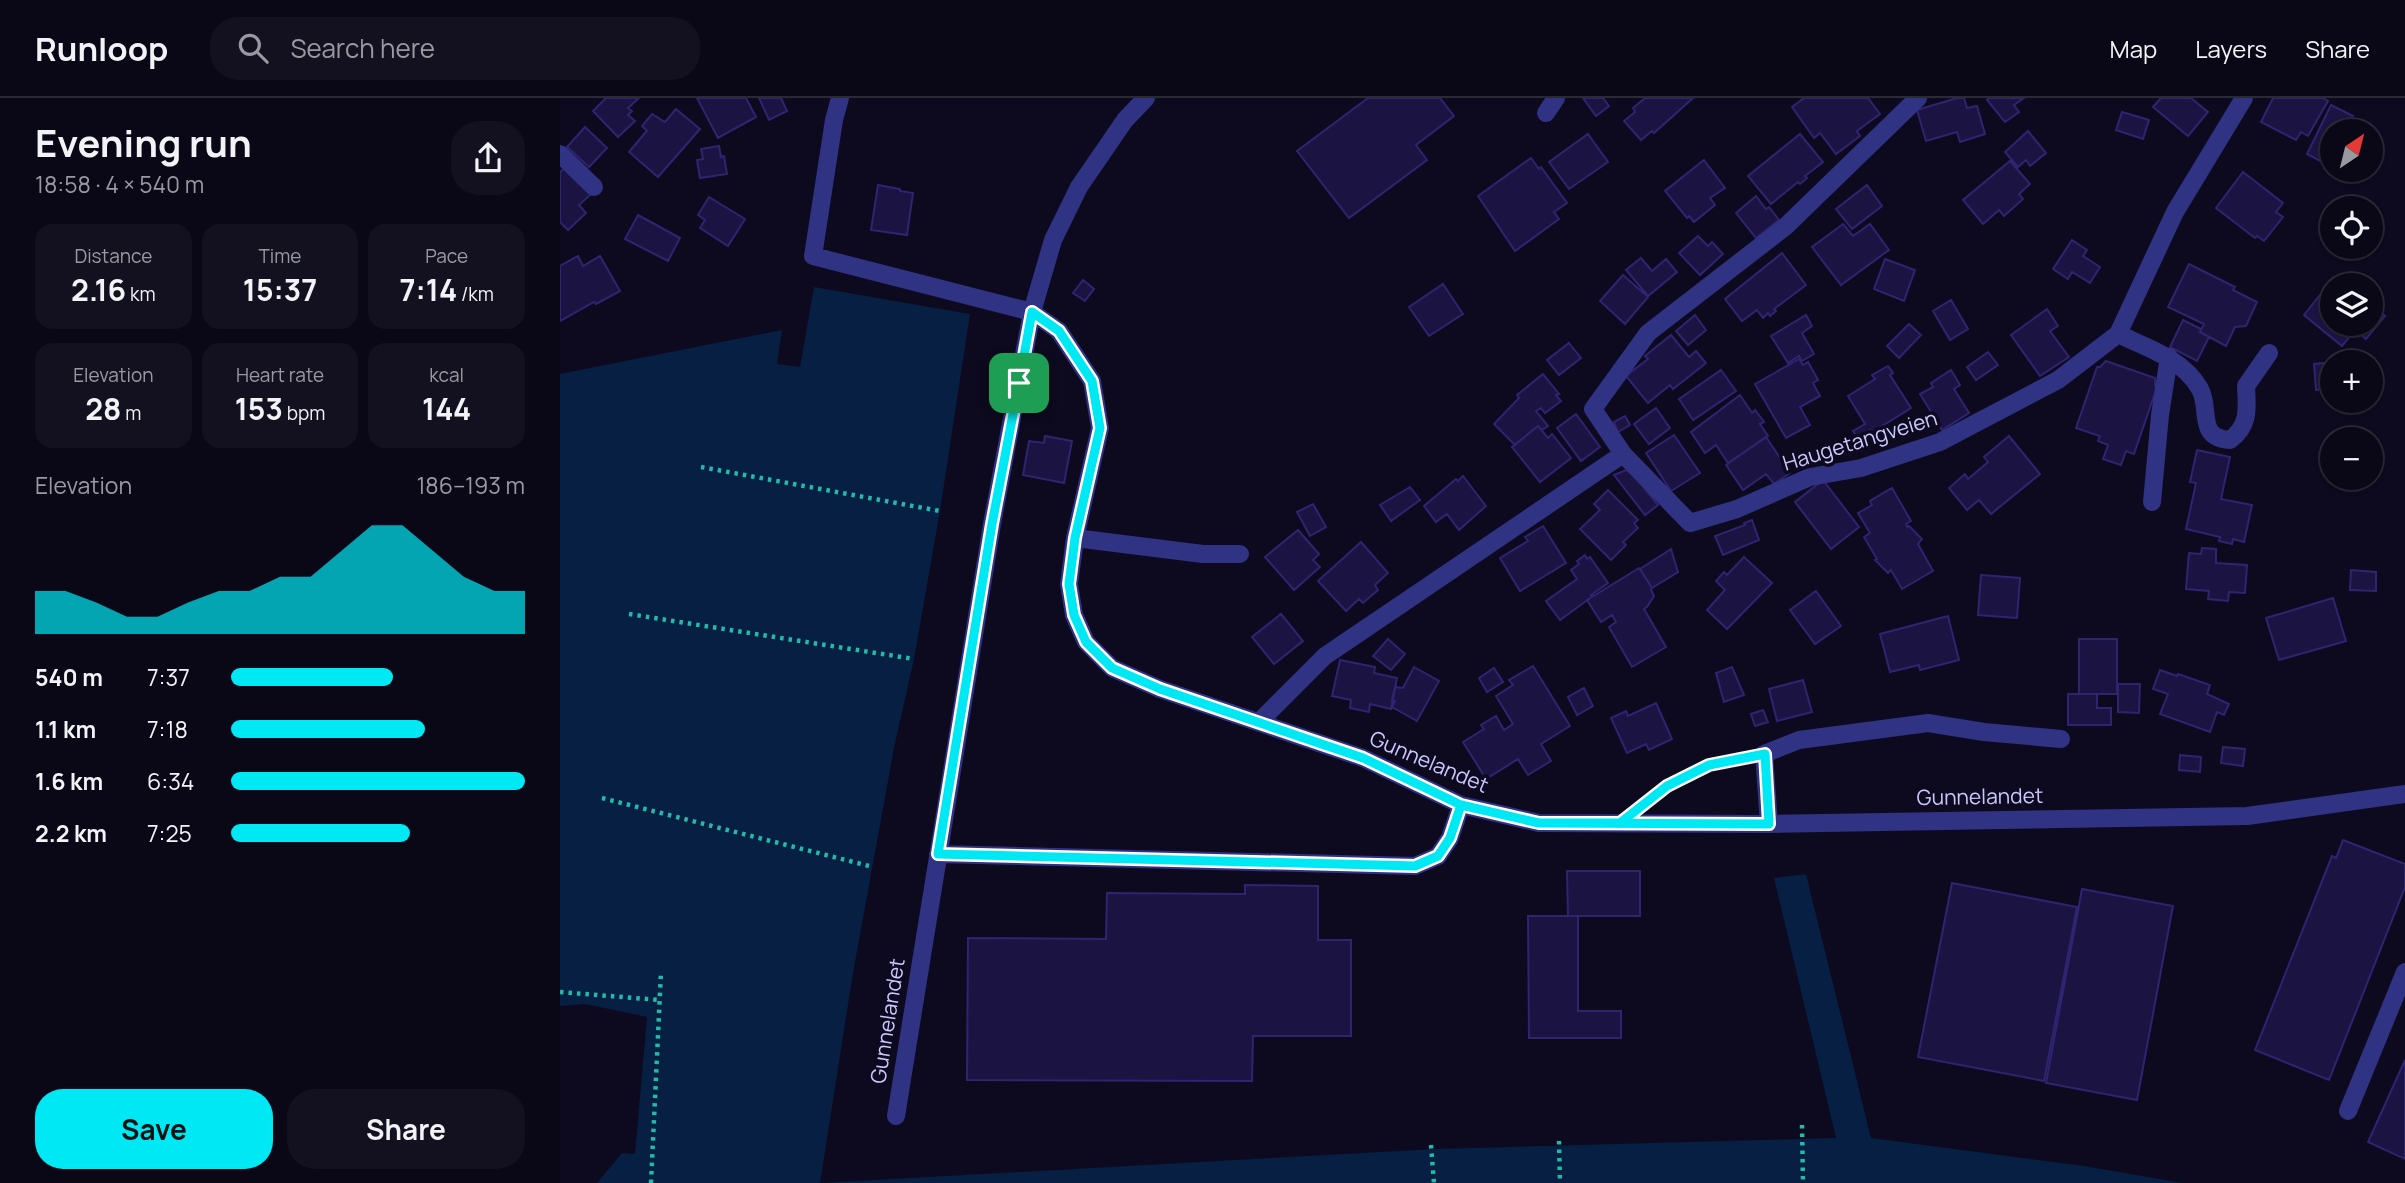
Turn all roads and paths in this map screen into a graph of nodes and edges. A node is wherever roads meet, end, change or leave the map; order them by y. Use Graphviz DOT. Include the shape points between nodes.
graph roads {
  1 [pos="840,98"];
  2 [pos="1146,98"];
  3 [pos="1918,98"];
  4 [pos="2244,98"];
  5 [pos="560,154"];
  6 [pos="594,187"];
  7 [pos="1032,312"];
  8 [pos="2118,334"];
  9 [pos="2269,354"];
  10 [pos="2169,357"];
  11 [pos="1623,454"];
  12 [pos="701,467"];
  13 [pos="2152,502"];
  14 [pos="940,512"];
  15 [pos="1075,538"];
  16 [pos="1240,554"];
  17 [pos="629,614"];
  18 [pos="914,659"];
  19 [pos="1259,722"];
  20 [pos="2061,739"];
  21 [pos="1765,754"];
  22 [pos="2398,794"];
  23 [pos="602,798"];
  24 [pos="1461,805"];
  25 [pos="1620,823"];
  26 [pos="1769,824"];
  27 [pos="938,854"];
  28 [pos="873,867"];
  29 [pos="661,972"];
  30 [pos="2405,972"];
  31 [pos="560,992"];
  32 [pos="659,1000"];
  33 [pos="2348,1111"];
  34 [pos="896,1116"];
  35 [pos="1802,1125"];
  36 [pos="1559,1141"];
  37 [pos="1431,1145"];
  38 [pos="651,1183"];
  39 [pos="1434,1183"];
  40 [pos="1560,1183"];
  41 [pos="1803,1183"];
  1 -- 7 [label="street" via="813,256"];
  2 -- 7 [label="street, Gunnelandet" via="1125,120 1079,187 1053,240"];
  3 -- 11 [label="street, Haugetangveien" via="1785,227 1648,333 1593,409"];
  4 -- 8 [label="street" via="2175,212"];
  5 -- 6 [label="street"];
  7 -- 15 [label="street, Gunnelandet" via="1059,331 1092,381 1100,428"];
  7 -- 27 [label="street, Gunnelandet"];
  8 -- 10 [label="street"];
  8 -- 11 [label="street, Haugetangveien" via="2058,380 1940,442 1861,468 1810,477 1737,509 1690,523"];
  9 -- 10 [label="street" via="2246,386 2246,421 2231,440 2208,428 2200,390"];
  10 -- 13 [label="street"];
  11 -- 19 [label="street" via="1325,656"];
  12 -- 14 [label="path"];
  15 -- 16 [label="street" via="1203,554"];
  15 -- 19 [label="street, Gunnelandet" via="1069,584 1074,615 1086,642 1112,668"];
  17 -- 18 [label="path"];
  19 -- 24 [label="street, Gunnelandet" via="1363,758"];
  20 -- 21 [label="street" via="1928,723 1799,740"];
  21 -- 25 [label="path" via="1709,765 1667,786"];
  21 -- 26 [label="street"];
  22 -- 26 [label="street, Gunnelandet" via="2247,816"];
  23 -- 28 [label="path"];
  24 -- 25 [label="street, Gunnelandet" via="1539,823"];
  24 -- 27 [label="street" via="1450,838 1438,856 1415,866"];
  25 -- 26 [label="street, Gunnelandet"];
  27 -- 34 [label="street, Gunnelandet"];
  29 -- 32 [label="path"];
  30 -- 33 [label="street"];
  31 -- 32 [label="path"];
  32 -- 38 [label="path"];
  35 -- 41 [label="path"];
  36 -- 40 [label="path"];
  37 -- 39 [label="path"];
}
